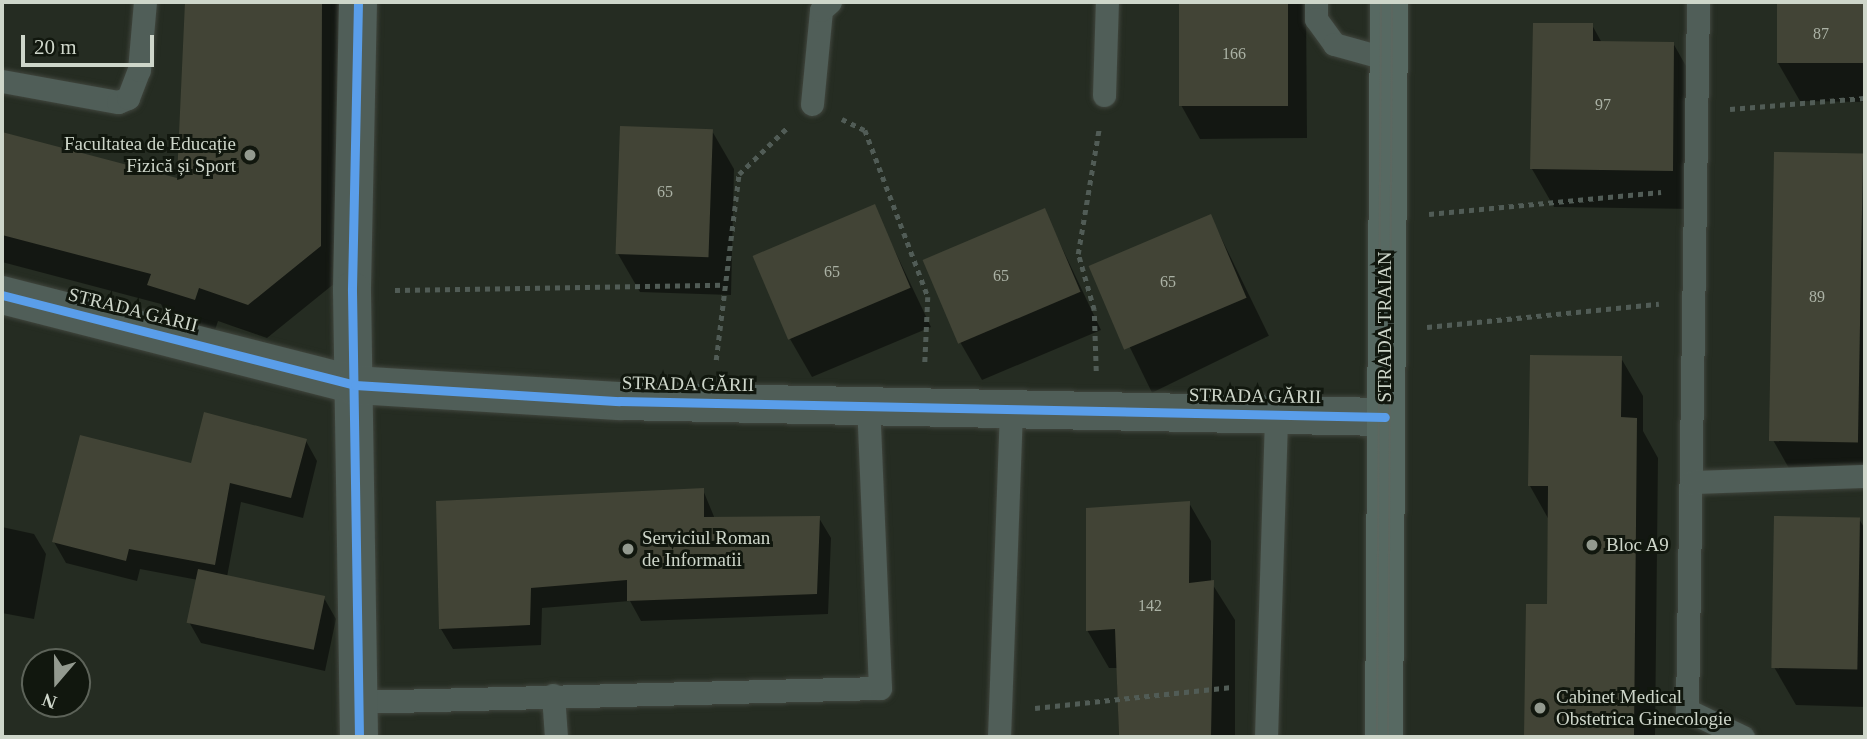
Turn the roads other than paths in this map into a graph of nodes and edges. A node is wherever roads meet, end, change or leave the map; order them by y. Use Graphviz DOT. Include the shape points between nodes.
graph roads {
  1 [pos="145,2"];
  2 [pos="358,2"];
  3 [pos="830,2"];
  4 [pos="1107,2"];
  5 [pos="1316,2"];
  6 [pos="1389,2"];
  7 [pos="1698,2"];
  8 [pos="1388,59"];
  9 [pos="2,81"];
  10 [pos="1104,94"];
  11 [pos="812,104"];
  12 [pos="2,295"];
  13 [pos="355,385"];
  14 [pos="868,406"];
  15 [pos="1011,409"];
  16 [pos="1276,414"];
  17 [pos="1385,417"];
  18 [pos="1865,476"];
  19 [pos="1692,482"];
  20 [pos="553,695"];
  21 [pos="359,719"];
  22 [pos="556,737"];
  23 [pos="999,737"];
  24 [pos="1266,737"];
  25 [pos="1384,737"];
  26 [pos="1743,737"];
  1 -- 9 [label="lane" via="139,70 128,98 118,102"];
  2 -- 13 [label="street" via="352,291"];
  3 -- 11 [label="lane" via="821,10"];
  4 -- 10 [label="lane"];
  5 -- 8 [label="lane" via="1315,19 1334,44"];
  6 -- 8 [label="main road, STRADA TRAIAN"];
  7 -- 19 [label="lane"];
  8 -- 17 [label="main road, STRADA TRAIAN"];
  12 -- 13 [label="street, STRADA GĂRII"];
  13 -- 14 [label="street, STRADA GĂRII"];
  13 -- 21 [label="street"];
  14 -- 15 [label="street, STRADA GĂRII"];
  14 -- 20 [label="lane" via="880,688"];
  15 -- 16 [label="street, STRADA GĂRII"];
  15 -- 23 [label="lane"];
  16 -- 17 [label="street, STRADA GĂRII"];
  16 -- 24 [label="lane"];
  17 -- 25 [label="main road, STRADA TRAIAN"];
  18 -- 19 [label="lane"];
  19 -- 26 [label="lane" via="1687,710"];
  20 -- 21 [label="lane"];
  20 -- 22 [label="lane"];
}
